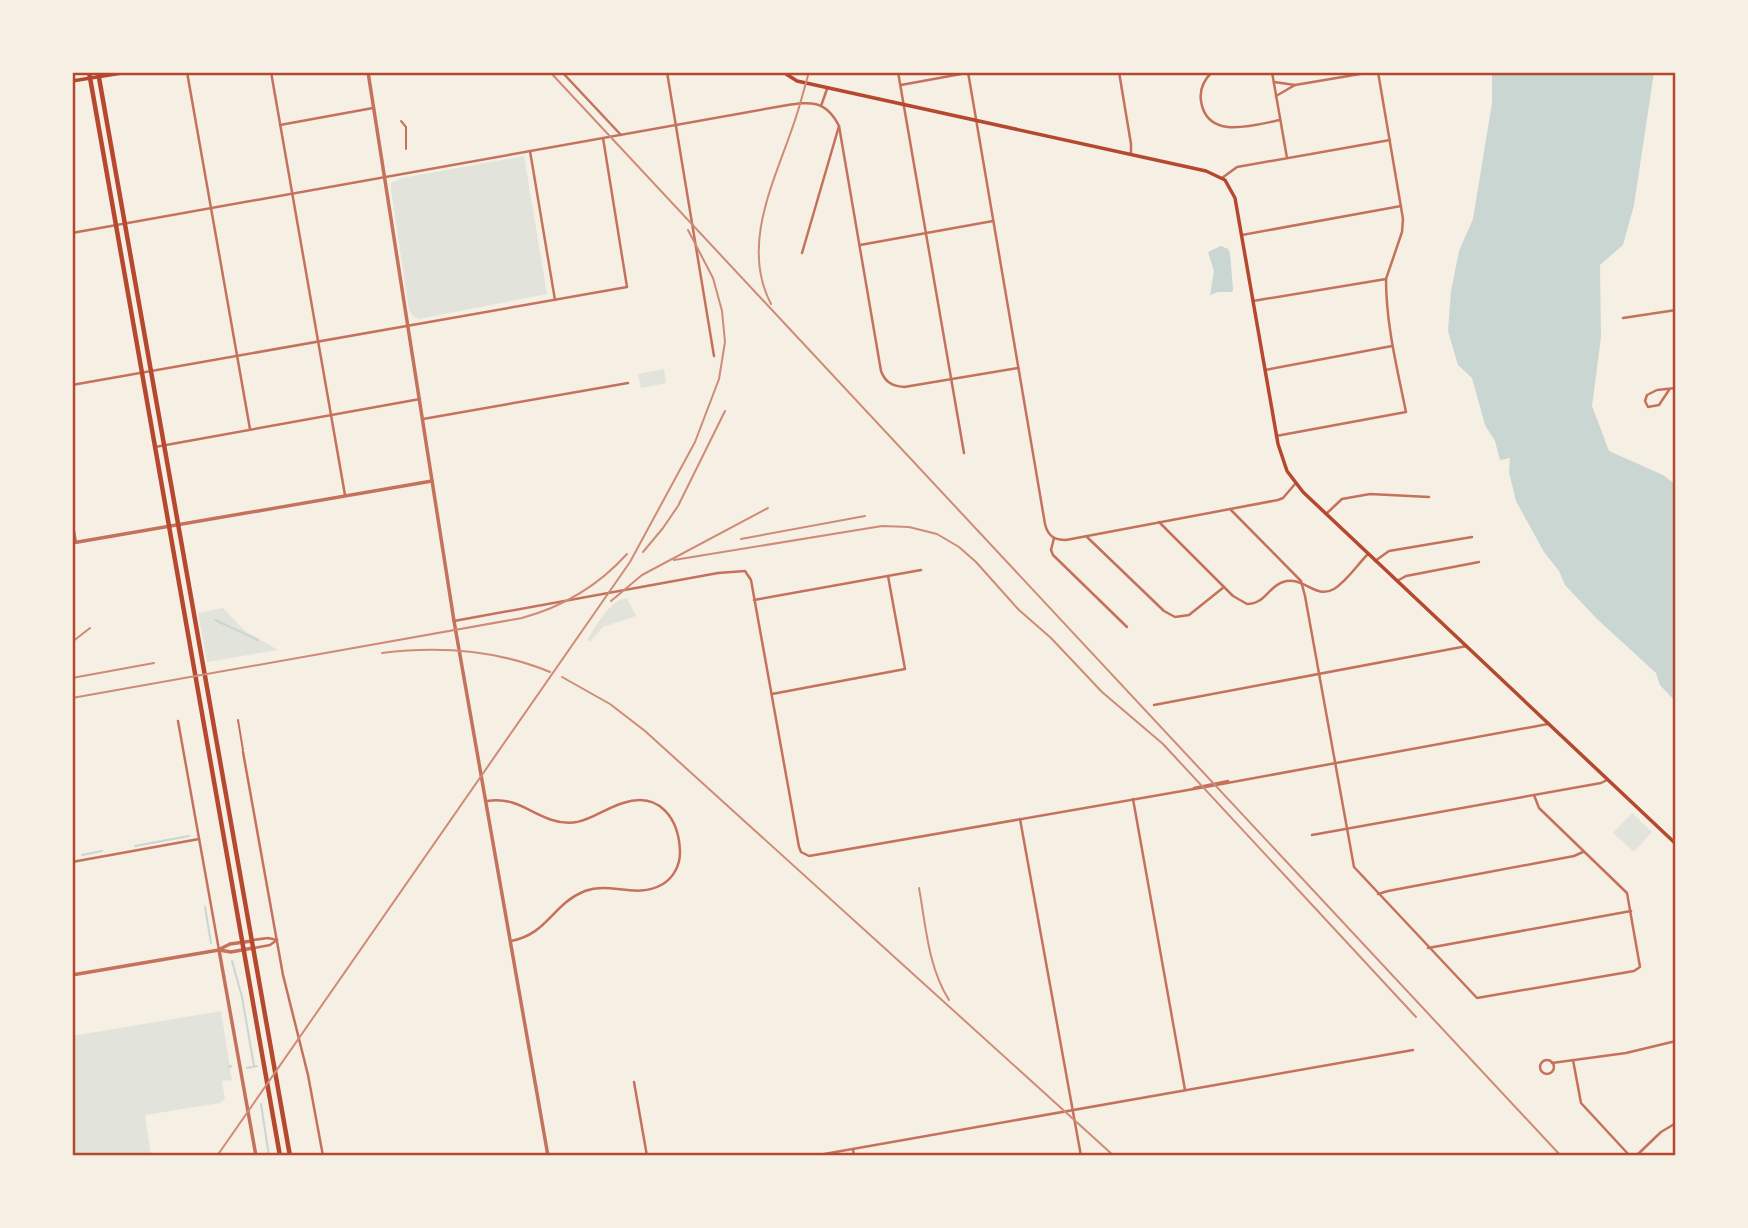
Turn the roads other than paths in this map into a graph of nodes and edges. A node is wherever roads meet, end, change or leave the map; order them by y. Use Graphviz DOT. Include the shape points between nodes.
graph roads {
  1 [pos="128,72"];
  2 [pos="187,72"];
  3 [pos="271,72"];
  4 [pos="368,72"];
  5 [pos="562,72"];
  6 [pos="667,72"];
  7 [pos="783,72"];
  8 [pos="898,72"];
  9 [pos="969,72"];
  10 [pos="1119,72"];
  11 [pos="1212,72"];
  12 [pos="1272,72"];
  13 [pos="1371,72"];
  14 [pos="1378,72"];
  15 [pos="94,75"];
  16 [pos="72,81"];
  17 [pos="1274,82"];
  18 [pos="901,85"];
  19 [pos="1295,85"];
  20 [pos="828,88"];
  21 [pos="1276,96"];
  22 [pos="904,104"];
  23 [pos="821,106"];
  24 [pos="374,108"];
  25 [pos="1280,120"];
  26 [pos="401,121"];
  27 [pos="976,121"];
  28 [pos="280,125"];
  29 [pos="676,125"];
  30 [pos="839,126"];
  31 [pos="621,135"];
  32 [pos="603,138"];
  33 [pos="1390,139"];
  34 [pos="406,149"];
  35 [pos="530,151"];
  36 [pos="1131,154"];
  37 [pos="1287,158"];
  38 [pos="385,178"];
  39 [pos="1222,178"];
  40 [pos="292,194"];
  41 [pos="1401,206"];
  42 [pos="211,208"];
  43 [pos="993,221"];
  44 [pos="120,225"];
  45 [pos="926,232"];
  46 [pos="72,233"];
  47 [pos="1242,236"];
  48 [pos="860,245"];
  49 [pos="802,253"];
  50 [pos="1386,279"];
  51 [pos="555,300"];
  52 [pos="1253,301"];
  53 [pos="1676,310"];
  54 [pos="1623,318"];
  55 [pos="408,325"];
  56 [pos="319,342"];
  57 [pos="1393,346"];
  58 [pos="237,356"];
  59 [pos="714,356"];
  60 [pos="1018,368"];
  61 [pos="1265,370"];
  62 [pos="151,371"];
  63 [pos="142,373"];
  64 [pos="951,379"];
  65 [pos="628,383"];
  66 [pos="72,385"];
  67 [pos="1676,388"];
  68 [pos="1669,390"];
  69 [pos="419,399"];
  70 [pos="332,414"];
  71 [pos="423,419"];
  72 [pos="250,429"];
  73 [pos="1276,436"];
  74 [pos="164,445"];
  75 [pos="155,447"];
  76 [pos="964,453"];
  77 [pos="158,467"];
  78 [pos="170,480"];
  79 [pos="432,481"];
  80 [pos="1296,484"];
  81 [pos="345,495"];
  82 [pos="1429,497"];
  83 [pos="1230,509"];
  84 [pos="1326,514"];
  85 [pos="72,521"];
  86 [pos="1158,522"];
  87 [pos="173,526"];
  88 [pos="1086,536"];
  89 [pos="1472,537"];
  90 [pos="1054,538"];
  91 [pos="74,543"];
  92 [pos="1368,554"];
  93 [pos="1376,561"];
  94 [pos="1479,562"];
  95 [pos="921,570"];
  96 [pos="888,576"];
  97 [pos="1301,581"];
  98 [pos="1397,581"];
  99 [pos="1224,587"];
  100 [pos="754,600"];
  101 [pos="454,621"];
  102 [pos="1127,627"];
  103 [pos="1467,645"];
  104 [pos="1319,674"];
  105 [pos="772,694"];
  106 [pos="1154,705"];
  107 [pos="238,720"];
  108 [pos="178,721"];
  109 [pos="1549,724"];
  110 [pos="243,752"];
  111 [pos="1335,762"];
  112 [pos="1607,780"];
  113 [pos="1534,795"];
  114 [pos="1133,799"];
  115 [pos="487,801"];
  116 [pos="1020,819"];
  117 [pos="1347,829"];
  118 [pos="1312,835"];
  119 [pos="200,839"];
  120 [pos="1676,844"];
  121 [pos="1584,852"];
  122 [pos="72,862"];
  123 [pos="1378,894"];
  124 [pos="1632,911"];
  125 [pos="277,940"];
  126 [pos="251,941"];
  127 [pos="511,941"];
  128 [pos="242,942"];
  129 [pos="1428,947"];
  130 [pos="253,948"];
  131 [pos="219,950"];
  132 [pos="243,950"];
  133 [pos="72,975"];
  134 [pos="1676,1041"];
  135 [pos="1413,1050"];
  136 [pos="1573,1060"];
  137 [pos="1552,1063"];
  138 [pos="634,1082"];
  139 [pos="1185,1090"];
  140 [pos="1073,1110"];
  141 [pos="1676,1123"];
  142 [pos="853,1149"];
  143 [pos="256,1156"];
  144 [pos="280,1156"];
  145 [pos="290,1156"];
  146 [pos="323,1156"];
  147 [pos="548,1156"];
  148 [pos="647,1156"];
  149 [pos="813,1156"];
  150 [pos="854,1156"];
  151 [pos="1080,1156"];
  152 [pos="1630,1156"];
  153 [pos="1636,1156"];
  1 -- 15 [label="main road"];
  2 -- 42 [label="street"];
  3 -- 28 [label="street"];
  4 -- 24 [label="street"];
  5 -- 31 [label="street"];
  6 -- 29 [label="street"];
  7 -- 20 [label="main road" via="797,81"];
  8 -- 18 [label="street"];
  9 -- 18 [label="street"];
  9 -- 27 [label="street"];
  10 -- 36 [label="street"];
  11 -- 25 [label="street" via="1200,99 1216,124 1235,128"];
  12 -- 17 [label="street"];
  13 -- 19 [label="street"];
  14 -- 33 [label="street"];
  15 -- 16 [label="main road"];
  15 -- 44 [label="main road"];
  15 -- 44 [label="main road"];
  17 -- 19 [label="street"];
  17 -- 21 [label="street"];
  18 -- 22 [label="street"];
  19 -- 21 [label="street"];
  20 -- 22 [label="main road"];
  20 -- 23 [label="street"];
  21 -- 25 [label="street"];
  22 -- 27 [label="main road"];
  22 -- 45 [label="street"];
  23 -- 29 [label="street" via="800,103"];
  23 -- 30 [label="street"];
  24 -- 28 [label="street"];
  24 -- 38 [label="street"];
  25 -- 37 [label="street"];
  26 -- 34 [label="lane" via="406,127"];
  27 -- 36 [label="main road"];
  27 -- 43 [label="street"];
  28 -- 40 [label="street"];
  29 -- 31 [label="street"];
  29 -- 59 [label="street"];
  30 -- 48 [label="street"];
  30 -- 49 [label="street"];
  31 -- 32 [label="street"];
  32 -- 35 [label="street"];
  32 -- 51 [label="street" via="627,287"];
  33 -- 37 [label="street"];
  33 -- 41 [label="street"];
  35 -- 38 [label="street"];
  35 -- 51 [label="street"];
  36 -- 39 [label="main road"];
  37 -- 39 [label="street" via="1237,167"];
  38 -- 40 [label="street"];
  38 -- 55 [label="street"];
  39 -- 47 [label="main road" via="1234,195"];
  40 -- 42 [label="street"];
  40 -- 56 [label="street"];
  41 -- 47 [label="street"];
  41 -- 50 [label="street" via="1402,232"];
  42 -- 44 [label="street"];
  42 -- 58 [label="street"];
  43 -- 45 [label="street"];
  43 -- 60 [label="street"];
  44 -- 46 [label="street"];
  44 -- 62 [label="main road"];
  44 -- 63 [label="main road"];
  45 -- 48 [label="street"];
  45 -- 64 [label="street"];
  47 -- 52 [label="main road"];
  48 -- 64 [label="street" via="881,371 888,382 904,387"];
  50 -- 52 [label="street"];
  50 -- 57 [label="street"];
  51 -- 55 [label="street"];
  52 -- 61 [label="main road"];
  53 -- 54 [label="street"];
  55 -- 56 [label="street"];
  55 -- 69 [label="street"];
  56 -- 58 [label="street"];
  56 -- 70 [label="street"];
  57 -- 61 [label="street"];
  57 -- 73 [label="street" via="1406,412"];
  58 -- 62 [label="street"];
  58 -- 72 [label="street"];
  60 -- 64 [label="street"];
  60 -- 90 [label="street" via="1047,531"];
  61 -- 73 [label="main road"];
  62 -- 63 [label="street"];
  62 -- 74 [label="main road"];
  63 -- 66 [label="street"];
  63 -- 75 [label="main road"];
  64 -- 76 [label="street"];
  65 -- 71 [label="street"];
  67 -- 68 [label="street"];
  68 -- 68 [label="street" via="1647,395 1648,407 1659,405"];
  69 -- 70 [label="street"];
  69 -- 71 [label="street"];
  70 -- 72 [label="street"];
  70 -- 81 [label="street"];
  71 -- 79 [label="street"];
  72 -- 74 [label="street"];
  73 -- 80 [label="main road" via="1283,464"];
  74 -- 75 [label="street"];
  74 -- 78 [label="main road"];
  75 -- 77 [label="main road"];
  77 -- 78 [label="main road"];
  77 -- 87 [label="main road"];
  78 -- 87 [label="main road"];
  79 -- 81 [label="street"];
  79 -- 101 [label="street"];
  80 -- 83 [label="street" via="1281,499"];
  80 -- 84 [label="main road"];
  81 -- 87 [label="street"];
  82 -- 84 [label="street" via="1370,494 1342,499"];
  83 -- 86 [label="street"];
  83 -- 97 [label="street"];
  84 -- 92 [label="main road"];
  85 -- 91 [label="street"];
  86 -- 88 [label="street"];
  86 -- 99 [label="street"];
  87 -- 91 [label="street"];
  87 -- 126 [label="main road"];
  87 -- 128 [label="main road"];
  88 -- 90 [label="street"];
  88 -- 99 [label="street" via="1175,617 1189,615"];
  89 -- 93 [label="street" via="1389,551"];
  90 -- 102 [label="street" via="1054,555"];
  92 -- 93 [label="main road"];
  92 -- 97 [label="street" via="1328,592 1313,590"];
  93 -- 98 [label="main road"];
  94 -- 98 [label="street"];
  95 -- 96 [label="street"];
  96 -- 100 [label="street"];
  96 -- 105 [label="street" via="905,669"];
  97 -- 99 [label="street" via="1281,583 1252,604 1240,601"];
  97 -- 104 [label="street"];
  98 -- 103 [label="main road"];
  100 -- 101 [label="street" via="747,572 742,570"];
  100 -- 105 [label="street"];
  101 -- 115 [label="street"];
  103 -- 104 [label="street"];
  103 -- 109 [label="main road"];
  104 -- 106 [label="street"];
  104 -- 111 [label="street"];
  105 -- 116 [label="street" via="799,847 805,855"];
  107 -- 110 [label="lane"];
  108 -- 119 [label="street"];
  109 -- 111 [label="street"];
  109 -- 112 [label="main road"];
  110 -- 125 [label="street"];
  111 -- 114 [label="street"];
  111 -- 117 [label="street"];
  112 -- 113 [label="street"];
  112 -- 120 [label="main road"];
  113 -- 117 [label="street"];
  113 -- 121 [label="street" via="1539,808"];
  114 -- 116 [label="street"];
  114 -- 139 [label="street"];
  115 -- 127 [label="street"];
  115 -- 127 [label="street" via="509,801 568,822 593,818 622,803 652,802 673,819 678,838 677,867 663,884 640,892 604,888 584,892 566,902 533,934"];
  116 -- 140 [label="street"];
  117 -- 118 [label="street"];
  117 -- 123 [label="street" via="1354,867"];
  119 -- 122 [label="street"];
  119 -- 131 [label="street"];
  121 -- 123 [label="street"];
  121 -- 124 [label="street" via="1627,892"];
  123 -- 129 [label="street"];
  124 -- 129 [label="street"];
  124 -- 129 [label="street" via="1639,968 1477,998"];
  125 -- 126 [label="street"];
  125 -- 130 [label="street"];
  125 -- 146 [label="street"];
  126 -- 128 [label="street"];
  126 -- 130 [label="main road"];
  127 -- 147 [label="street"];
  128 -- 131 [label="street"];
  128 -- 132 [label="main road"];
  130 -- 132 [label="street"];
  130 -- 145 [label="main road"];
  131 -- 132 [label="street"];
  131 -- 133 [label="street"];
  131 -- 143 [label="street"];
  132 -- 144 [label="main road"];
  134 -- 136 [label="street" via="1626,1054"];
  135 -- 139 [label="street"];
  136 -- 137 [label="street"];
  136 -- 152 [label="street" via="1581,1103"];
  138 -- 148 [label="street"];
  139 -- 140 [label="street"];
  140 -- 142 [label="street"];
  140 -- 151 [label="street"];
  141 -- 153 [label="street"];
  142 -- 149 [label="street"];
  142 -- 150 [label="street"];
}
